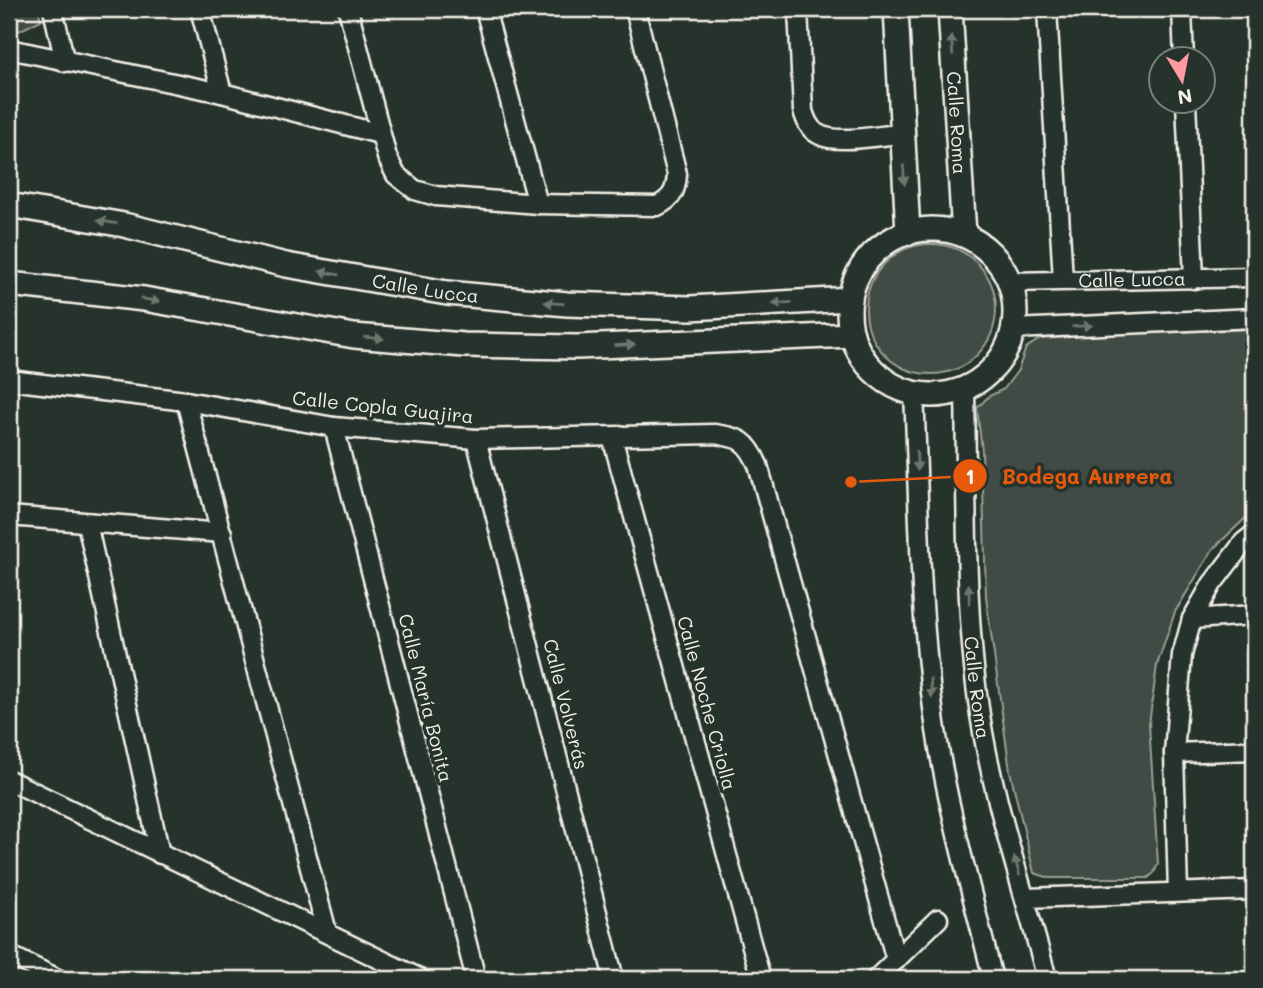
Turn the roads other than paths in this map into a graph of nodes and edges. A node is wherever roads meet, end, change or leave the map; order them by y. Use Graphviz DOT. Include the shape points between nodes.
graph roads {
  1 [pos="53,9"];
  2 [pos="200,9"];
  3 [pos="348,9"];
  4 [pos="485,9"];
  5 [pos="635,9"];
  6 [pos="798,9"];
  7 [pos="896,9"];
  8 [pos="950,9"];
  9 [pos="1047,9"];
  10 [pos="1182,9"];
  11 [pos="1183,46"];
  12 [pos="9,49"];
  13 [pos="65,62"];
  14 [pos="222,93"];
  15 [pos="1187,116"];
  16 [pos="380,134"];
  17 [pos="901,134"];
  18 [pos="538,204"];
  19 [pos="9,205"];
  20 [pos="908,233"];
  21 [pos="964,235"];
  22 [pos="1254,277"];
  23 [pos="1194,279"];
  24 [pos="1063,280"];
  25 [pos="1010,282"];
  26 [pos="9,284"];
  27 [pos="850,299"];
  28 [pos="1254,318"];
  29 [pos="1014,329"];
  30 [pos="852,335"];
  31 [pos="9,380"];
  32 [pos="965,388"];
  33 [pos="914,393"];
  34 [pos="186,401"];
  35 [pos="334,427"];
  36 [pos="612,437"];
  37 [pos="476,439"];
  38 [pos="9,516"];
  39 [pos="87,523"];
  40 [pos="222,533"];
  41 [pos="1249,538"];
  42 [pos="1254,615"];
  43 [pos="1192,619"];
  44 [pos="1254,750"];
  45 [pos="1174,753"];
  46 [pos="9,780"];
  47 [pos="160,854"];
  48 [pos="1254,890"];
  49 [pos="1178,892"];
  50 [pos="1026,898"];
  51 [pos="938,919"];
  52 [pos="327,932"];
  53 [pos="9,955"];
  54 [pos="896,960"];
  55 [pos="58,979"];
  56 [pos="421,979"];
  57 [pos="476,979"];
  58 [pos="614,979"];
  59 [pos="761,979"];
  60 [pos="876,979"];
  61 [pos="993,979"];
  62 [pos="1047,979"];
  1 -- 13 [label="street"];
  2 -- 14 [label="street"];
  3 -- 16 [label="street"];
  4 -- 18 [label="street"];
  5 -- 18 [label="street" via="677,174 676,189 669,200 657,206"];
  6 -- 17 [label="street" via="803,111 808,126 832,139"];
  7 -- 17 [label="street"];
  21 -- 8 [label="street, Calle Roma, one-way"];
  9 -- 24 [label="street"];
  10 -- 11 [label="street"];
  12 -- 13 [label="street"];
  13 -- 14 [label="street"];
  14 -- 16 [label="street"];
  15 -- 23 [label="street"];
  16 -- 18 [label="street" via="396,175 415,190 436,197"];
  17 -- 20 [label="street, one-way"];
  27 -- 19 [label="street, Calle Lucca, one-way" via="690,308 568,304 447,293 286,265 124,225"];
  20 -- 21 [label="street" via="927,229"];
  20 -- 27 [label="street" via="869,258 856,277"];
  21 -- 25 [label="street" via="1000,262"];
  22 -- 23 [label="street, Calle Lucca"];
  23 -- 24 [label="street, Calle Lucca"];
  24 -- 25 [label="street, Calle Lucca"];
  25 -- 29 [label="street"];
  26 -- 30 [label="street, one-way" via="144,299 354,336 464,345 576,347"];
  27 -- 30 [label="street"];
  29 -- 28 [label="street, one-way"];
  29 -- 32 [label="street" via="997,365"];
  30 -- 33 [label="street" via="875,372"];
  31 -- 34 [label="street, Calle Copla Guajira"];
  32 -- 33 [label="street" via="940,394"];
  50 -- 32 [label="street, Calle Roma, one-way" via="995,790 978,702 969,598"];
  33 -- 61 [label="street, one-way" via="934,717 949,800"];
  34 -- 35 [label="street, Calle Copla Guajira"];
  34 -- 40 [label="street"];
  35 -- 37 [label="street, Calle Copla Guajira"];
  35 -- 57 [label="street, Calle María Bonita"];
  36 -- 37 [label="street, Calle Copla Guajira"];
  36 -- 54 [label="street, Calle Copla Guajira" via="715,434 737,438 751,449"];
  36 -- 59 [label="street, Calle Noche Criolla"];
  37 -- 58 [label="street, Calle Volverás"];
  38 -- 39 [label="street"];
  39 -- 40 [label="street"];
  39 -- 47 [label="street"];
  40 -- 52 [label="street"];
  41 -- 43 [label="street" via="1212,583"];
  42 -- 43 [label="street"];
  43 -- 45 [label="street" via="1182,655"];
  44 -- 45 [label="street"];
  45 -- 49 [label="street"];
  46 -- 47 [label="street"];
  47 -- 52 [label="street"];
  48 -- 49 [label="street"];
  49 -- 50 [label="street"];
  50 -- 62 [label="street, Calle Roma"];
  51 -- 54 [label="street"];
  52 -- 56 [label="street"];
  53 -- 55 [label="street"];
  54 -- 60 [label="street"];
}
